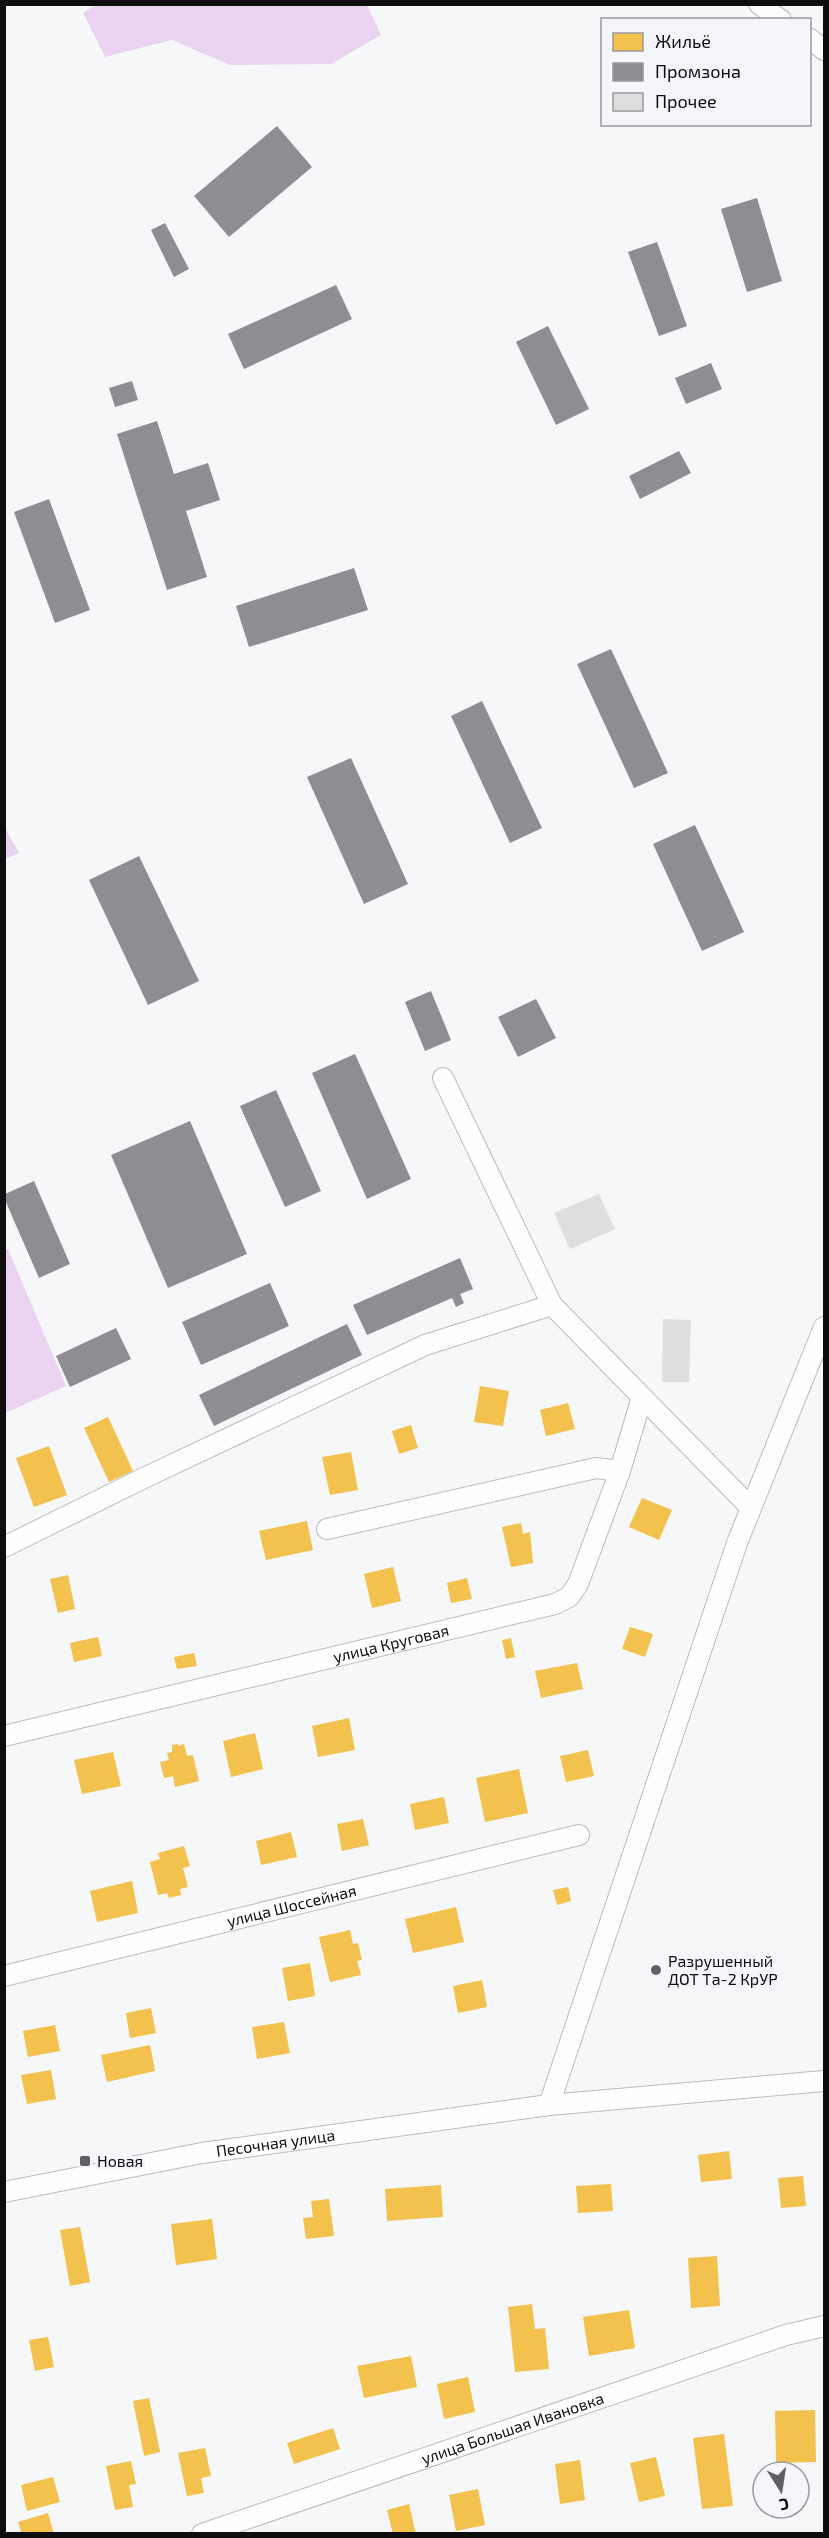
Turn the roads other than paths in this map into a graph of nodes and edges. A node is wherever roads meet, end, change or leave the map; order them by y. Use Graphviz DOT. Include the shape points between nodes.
graph roads {
  1 [pos="759,4"];
  2 [pos="790,4"];
  3 [pos="778,18"];
  4 [pos="782,18"];
  5 [pos="811,40"];
  6 [pos="825,50"];
  7 [pos="443,1078"];
  8 [pos="552,1305"];
  9 [pos="825,1327"];
  10 [pos="642,1397"];
  11 [pos="620,1471"];
  12 [pos="750,1507"];
  13 [pos="327,1529"];
  14 [pos="4,1547"];
  15 [pos="4,1736"];
  16 [pos="579,1835"];
  17 [pos="4,1976"];
  18 [pos="825,2080"];
  19 [pos="549,2104"];
  20 [pos="4,2192"];
  21 [pos="825,2326"];
  22 [pos="202,2534"];
  1 -- 3 [label="street"];
  2 -- 4 [label="street"];
  5 -- 6 [label="street"];
  7 -- 8 [label="street"];
  8 -- 10 [label="street"];
  8 -- 14 [label="street" via="425,1345"];
  9 -- 12 [label="street"];
  10 -- 11 [label="street, улица Круговая"];
  10 -- 12 [label="street"];
  11 -- 13 [label="street" via="596,1468"];
  11 -- 15 [label="street, улица Круговая" via="578,1584 569,1597 555,1604"];
  12 -- 19 [label="street"];
  16 -- 17 [label="street, улица Шоссейная"];
  18 -- 19 [label="street, Песочная улица"];
  19 -- 20 [label="street, Песочная улица" via="202,2153"];
  21 -- 22 [label="street, улица Большая Ивановка"];
}
